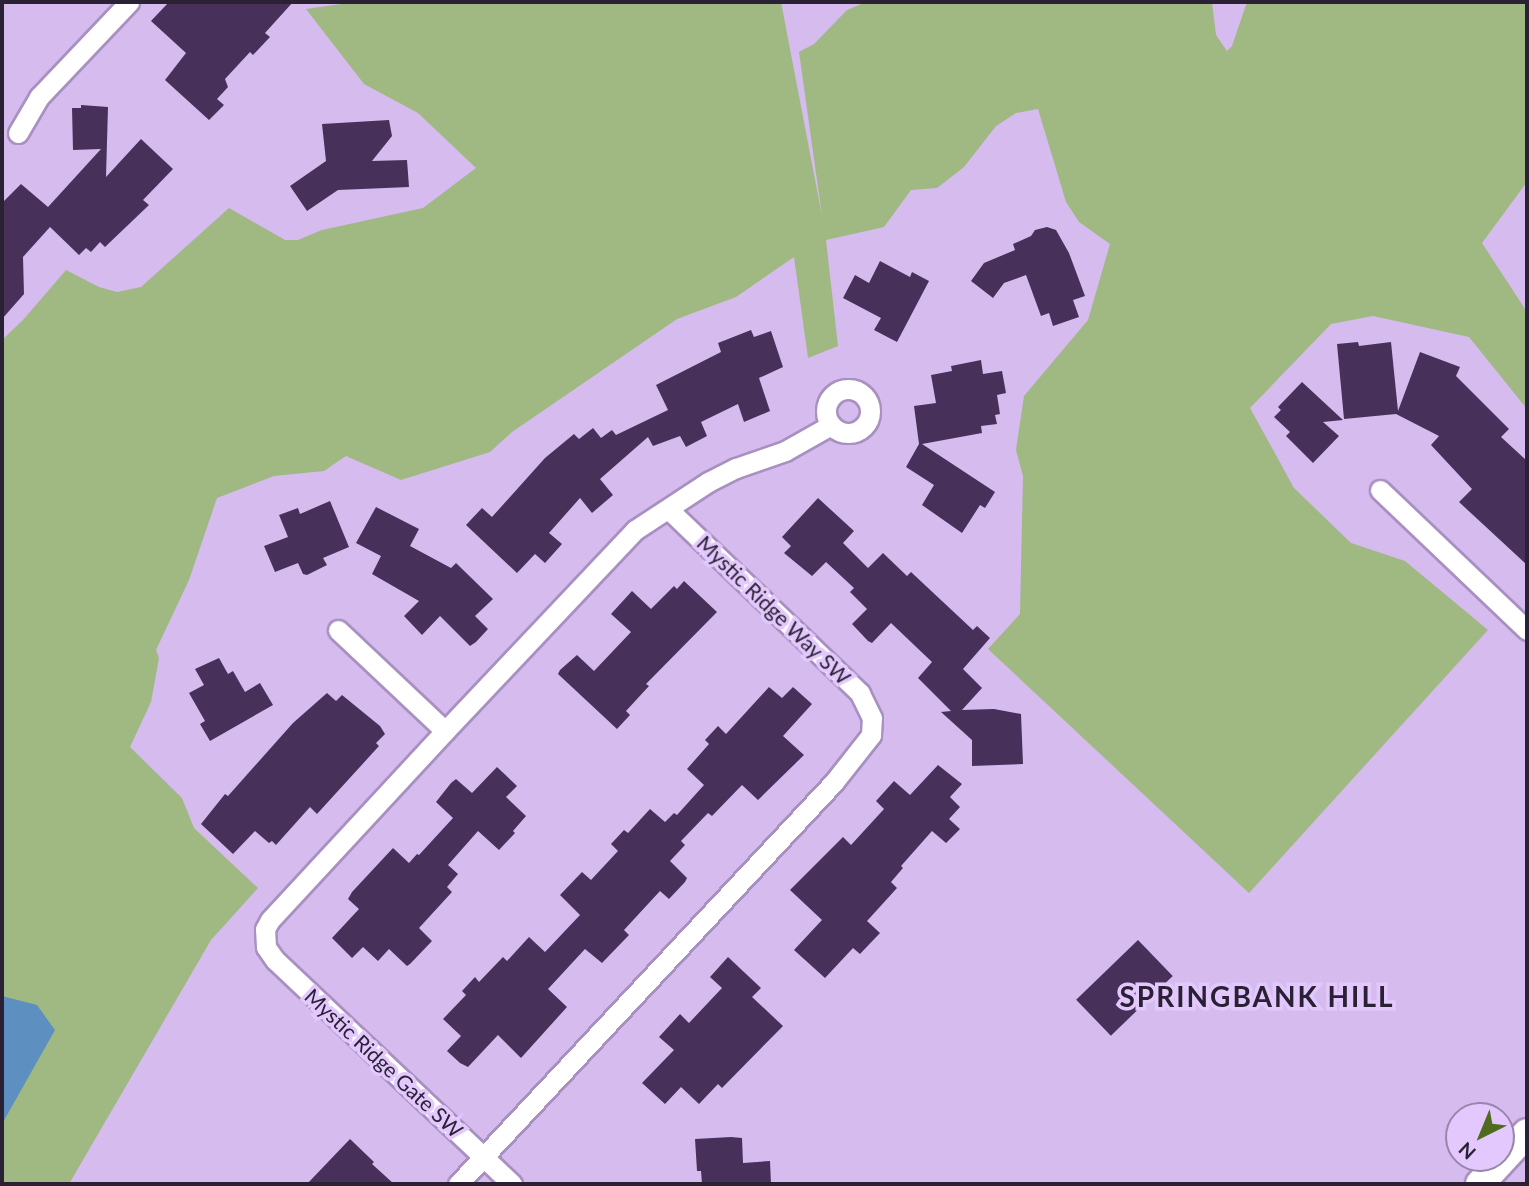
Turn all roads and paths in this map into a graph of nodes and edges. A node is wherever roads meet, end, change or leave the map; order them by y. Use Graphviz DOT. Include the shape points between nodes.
graph roads {
  1 [pos="129,2"];
  2 [pos="18,133"];
  3 [pos="831,425"];
  4 [pos="1380,490"];
  5 [pos="669,510"];
  6 [pos="338,630"];
  7 [pos="1527,630"];
  8 [pos="445,731"];
  9 [pos="1527,1133"];
  10 [pos="483,1157"];
  11 [pos="458,1184"];
  12 [pos="512,1184"];
  13 [pos="1480,1184"];
  1 -- 2 [label="street" via="39,97"];
  3 -- 5 [label="street" via="785,451 708,482"];
  4 -- 7 [label="street"];
  5 -- 8 [label="street" via="635,530"];
  5 -- 10 [label="street, Mystic Ridge Way SW" via="860,693 872,718 870,735 834,782"];
  6 -- 8 [label="street"];
  8 -- 10 [label="street, Mystic Ridge Gate SW" via="270,920 265,937 275,960"];
  9 -- 13 [label="street"];
  10 -- 11 [label="street, Mystic Ridge Way SW"];
  10 -- 12 [label="street, Mystic Ridge Gate SW"];
}
